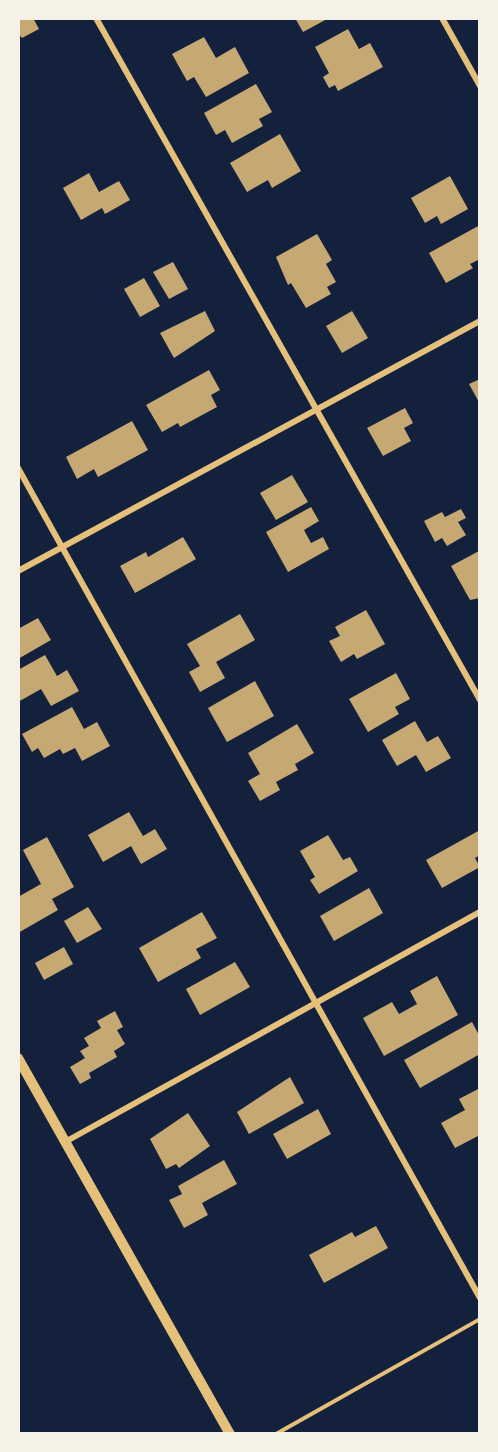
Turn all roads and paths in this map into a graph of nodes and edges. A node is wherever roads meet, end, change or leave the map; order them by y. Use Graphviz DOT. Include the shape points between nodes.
graph roads {
  1 [pos="96,18"];
  2 [pos="442,18"];
  3 [pos="480,86"];
  4 [pos="480,321"];
  5 [pos="316,410"];
  6 [pos="18,468"];
  7 [pos="62,547"];
  8 [pos="18,571"];
  9 [pos="480,700"];
  10 [pos="480,912"];
  11 [pos="318,1001"];
  12 [pos="18,1058"];
  13 [pos="65,1142"];
  14 [pos="480,1298"];
  15 [pos="480,1319"];
  16 [pos="230,1434"];
  17 [pos="276,1434"];
  1 -- 5 [label="street"];
  2 -- 3 [label="street"];
  4 -- 5 [label="street"];
  5 -- 7 [label="street"];
  5 -- 9 [label="street"];
  6 -- 7 [label="street"];
  7 -- 8 [label="street"];
  7 -- 11 [label="street"];
  10 -- 11 [label="street"];
  11 -- 13 [label="street"];
  11 -- 14 [label="street"];
  12 -- 13 [label="street"];
  13 -- 16 [label="street"];
  15 -- 17 [label="path"];
}
